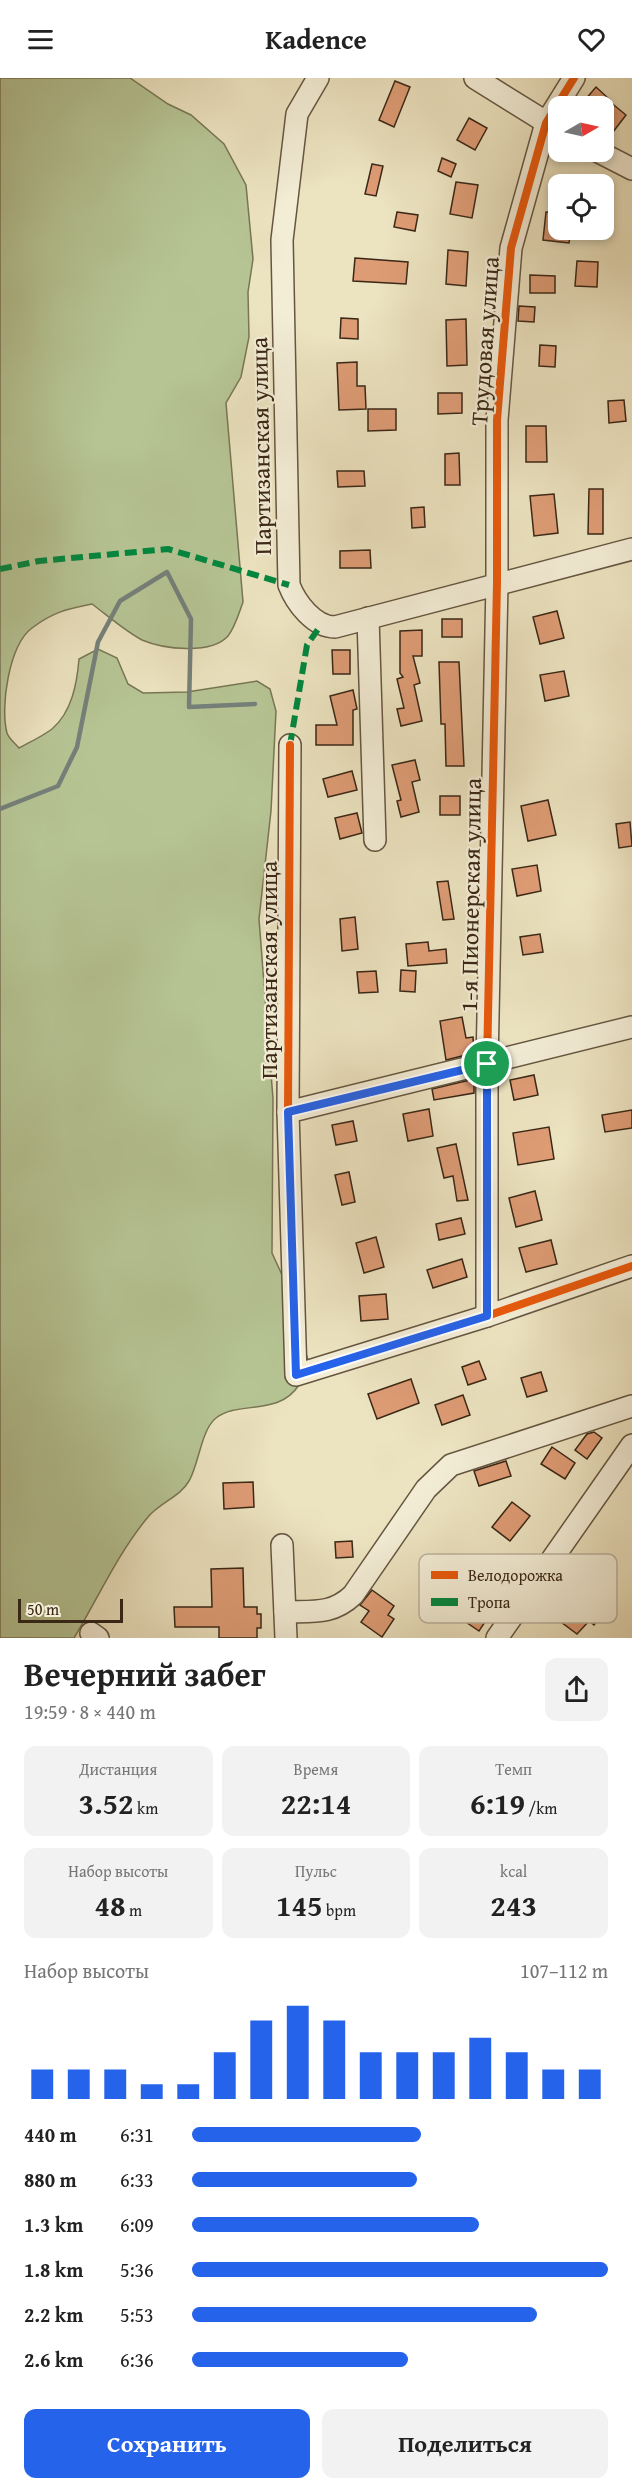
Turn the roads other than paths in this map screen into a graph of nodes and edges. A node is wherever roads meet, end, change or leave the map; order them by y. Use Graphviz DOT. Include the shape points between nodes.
graph roads {
  1 [pos="318,78"];
  2 [pos="475,78"];
  3 [pos="574,78"];
  4 [pos="566,96"];
  5 [pos="548,124"];
  6 [pos="548,138"];
  7 [pos="614,160"];
  8 [pos="632,170"];
  9 [pos="632,549"];
  10 [pos="496,583"];
  11 [pos="368,618"];
  12 [pos="290,745"];
  13 [pos="375,840"];
  14 [pos="632,1027"];
  15 [pos="487,1064"];
  16 [pos="288,1112"];
  17 [pos="632,1266"];
  18 [pos="487,1316"];
  19 [pos="632,1406"];
  20 [pos="632,1445"];
  21 [pos="282,1545"];
  22 [pos="556,1554"];
  23 [pos="285,1612"];
  24 [pos="507,1623"];
  25 [pos="286,1638"];
  26 [pos="497,1638"];
  1 -- 11 [label="street, Партизанская улица" via="297,114 282,240 289,585 321,625 335,627"];
  2 -- 5 [label="street"];
  3 -- 4 [label="street, Трудовая улица"];
  6 -- 10 [label="street, Трудовая улица" via="511,248 497,420"];
  7 -- 8 [label="street"];
  9 -- 10 [label="street, Партизанская улица"];
  10 -- 11 [label="street, Партизанская улица"];
  10 -- 15 [label="street, 1-я Пионерская улица"];
  11 -- 13 [label="street"];
  12 -- 16 [label="street, Партизанская улица"];
  14 -- 15 [label="street"];
  15 -- 16 [label="street"];
  15 -- 18 [label="street, 1-я Пионерская улица"];
  16 -- 18 [label="street, Партизанская улица" via="296,1375"];
  17 -- 18 [label="street"];
  19 -- 23 [label="street" via="452,1465 426,1489 342,1606"];
  20 -- 22 [label="street"];
  21 -- 23 [label="street"];
  23 -- 25 [label="street"];
  24 -- 26 [label="street"];
}
